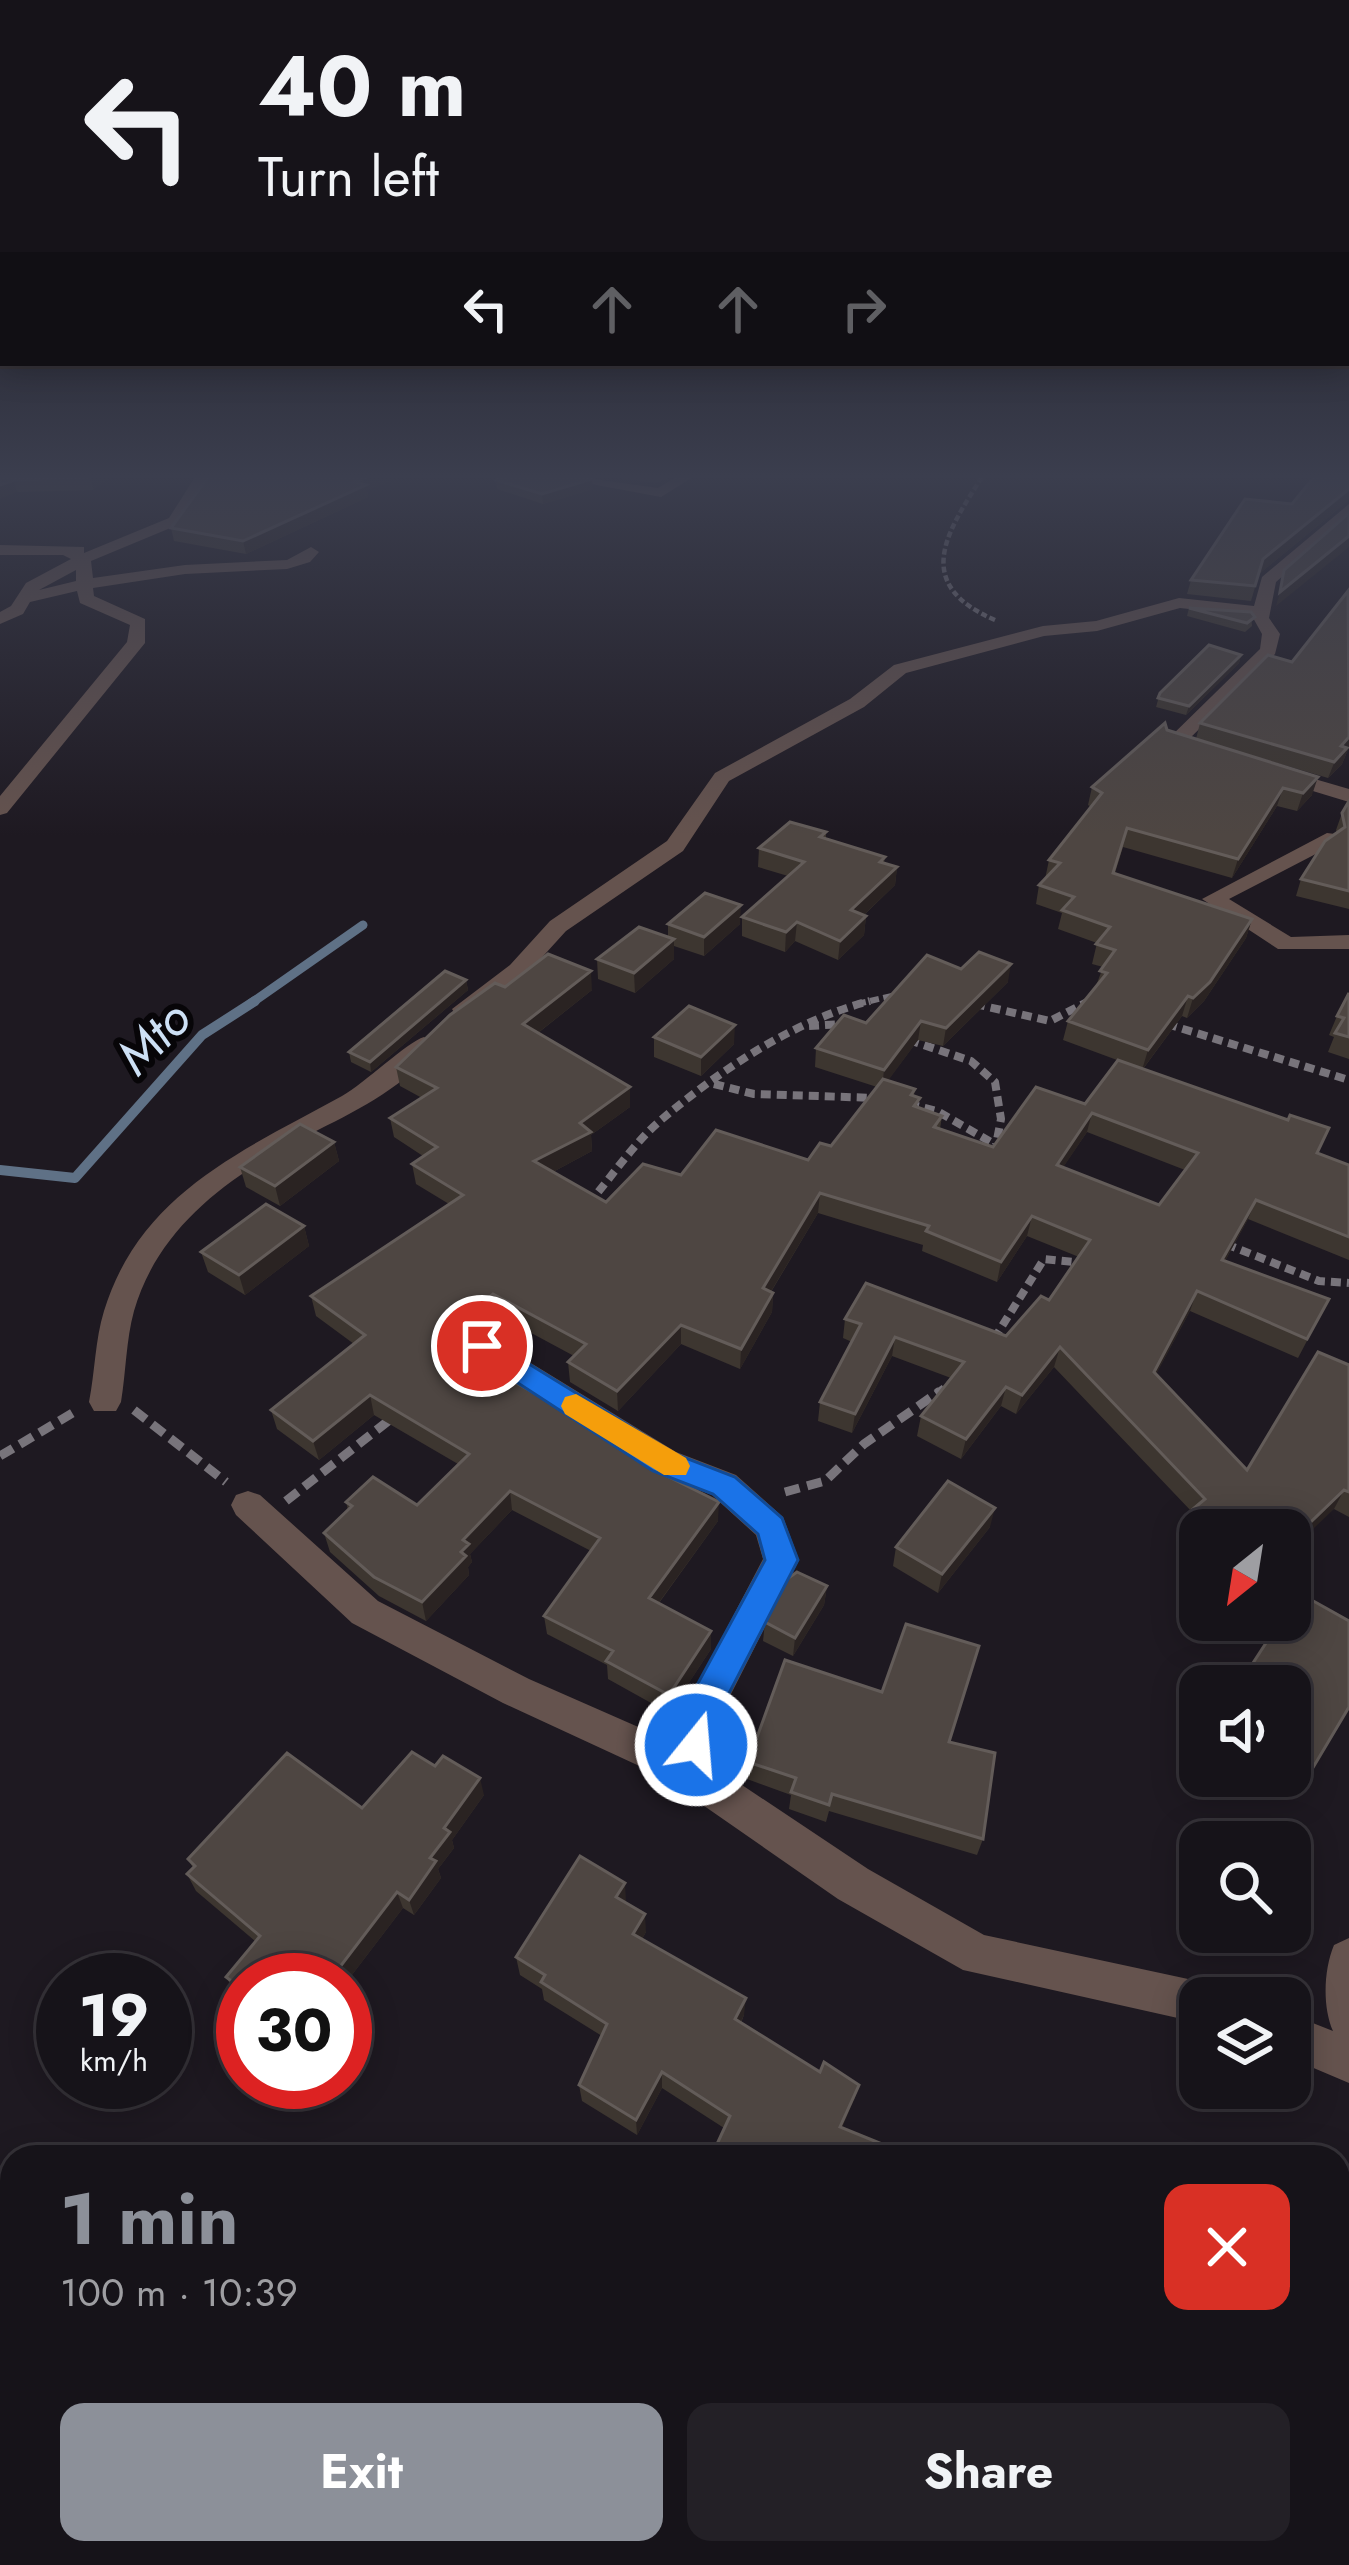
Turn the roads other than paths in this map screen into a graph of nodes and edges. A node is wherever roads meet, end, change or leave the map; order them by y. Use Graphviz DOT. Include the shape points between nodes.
graph roads {
  1 [pos="33,597"];
  2 [pos="86,597"];
  3 [pos="147,597"];
  4 [pos="1265,597"];
  5 [pos="24,599"];
  6 [pos="1262,612"];
  7 [pos="0,619"];
  8 [pos="139,623"];
  9 [pos="1196,750"];
  10 [pos="1264,770"];
  11 [pos="1349,796"];
  12 [pos="0,808"];
  13 [pos="1327,839"];
  14 [pos="1349,942"];
  15 [pos="482,1346"];
  16 [pos="105,1402"];
  17 [pos="256,1513"];
  18 [pos="728,1801"];
  19 [pos="1349,1960"];
  20 [pos="1179,1997"];
  21 [pos="1349,2017"];
  22 [pos="1311,2045"];
  23 [pos="1349,2060"];
  1 -- 5 [label="street"];
  2 -- 8 [label="street"];
  3 -- 8 [label="street" via="136,612"];
  4 -- 6 [label="street"];
  5 -- 7 [label="street"];
  6 -- 9 [label="street" via="1269,650 1174,743"];
  6 -- 16 [label="street" via="1179,603 900,669 857,704 722,777 675,846 558,926 518,970 441,1026 366,1098 202,1184 147,1250 119,1310"];
  8 -- 12 [label="street" via="136,644"];
  10 -- 11 [label="street"];
  13 -- 14 [label="street" via="1213,899 1286,944"];
  15 -- 18 [label="street" via="664,1462 724,1486 771,1527 782,1560 710,1696 696,1745"];
  17 -- 18 [label="street" via="365,1612 674,1763"];
  18 -- 20 [label="street" via="978,1955"];
  19 -- 21 [label="street"];
  22 -- 23 [label="street"];
}
